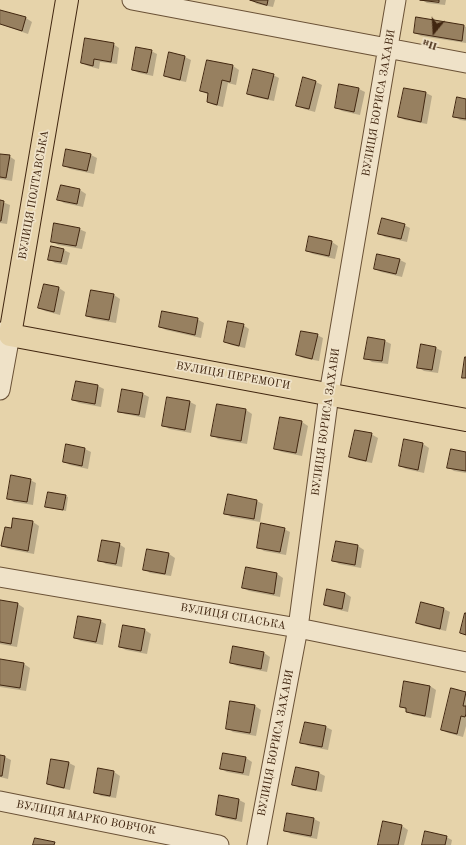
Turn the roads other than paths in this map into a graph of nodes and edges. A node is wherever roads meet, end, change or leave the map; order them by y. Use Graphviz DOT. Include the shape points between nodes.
graph roads {
  1 [pos="67,0"];
  2 [pos="132,0"];
  3 [pos="396,0"];
  4 [pos="388,49"];
  5 [pos="466,63"];
  6 [pos="5,333"];
  7 [pos="0,390"];
  8 [pos="329,394"];
  9 [pos="466,420"];
  10 [pos="0,577"];
  11 [pos="298,628"];
  12 [pos="466,662"];
  13 [pos="0,801"];
  14 [pos="219,845"];
  15 [pos="257,845"];
  1 -- 6 [label="main road, ВУЛИЦЯ ПОЛТАВСЬКА"];
  2 -- 4 [label="street"];
  3 -- 4 [label="street, ВУЛИЦЯ БОРИСА ЗАХАВИ"];
  4 -- 5 [label="street"];
  4 -- 8 [label="street, ВУЛИЦЯ БОРИСА ЗАХАВИ"];
  6 -- 7 [label="street, ВУЛИЦЯ ПОЛТАВСЬКА"];
  6 -- 8 [label="main road, ВУЛИЦЯ ПЕРЕМОГИ"];
  8 -- 9 [label="main road, ВУЛИЦЯ ПЕРЕМОГИ"];
  8 -- 11 [label="street, ВУЛИЦЯ БОРИСА ЗАХАВИ"];
  10 -- 11 [label="street, ВУЛИЦЯ СПАСЬКА"];
  11 -- 12 [label="street, ВУЛИЦЯ СПАСЬКА"];
  11 -- 15 [label="street, ВУЛИЦЯ БОРИСА ЗАХАВИ"];
  13 -- 14 [label="street, ВУЛИЦЯ МАРКО ВОВЧОК"];
}
